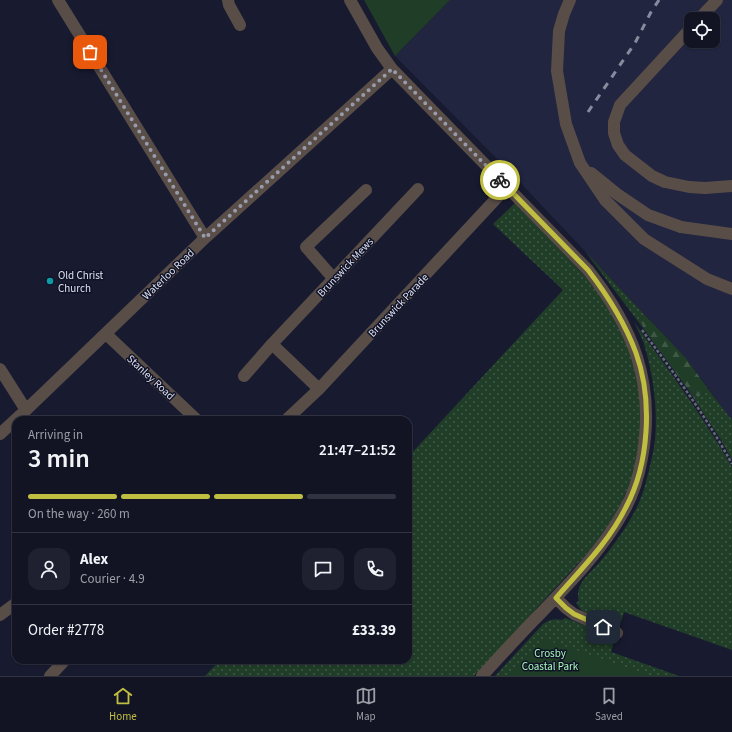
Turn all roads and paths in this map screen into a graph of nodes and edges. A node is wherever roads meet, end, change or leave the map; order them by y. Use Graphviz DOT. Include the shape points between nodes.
graph roads {
  1 [pos="58,0"];
  2 [pos="228,0"];
  3 [pos="350,0"];
  4 [pos="570,0"];
  5 [pos="717,0"];
  6 [pos="706,12"];
  7 [pos="240,25"];
  8 [pos="684,36"];
  9 [pos="392,69"];
  10 [pos="580,163"];
  11 [pos="732,186"];
  12 [pos="507,187"];
  13 [pos="366,190"];
  14 [pos="418,190"];
  15 [pos="732,234"];
  16 [pos="205,238"];
  17 [pos="334,279"];
  18 [pos="732,289"];
  19 [pos="639,326"];
  20 [pos="106,334"];
  21 [pos="272,344"];
  22 [pos="0,369"];
  23 [pos="244,376"];
  24 [pos="319,389"];
  25 [pos="26,410"];
  26 [pos="20,416"];
  27 [pos="193,416"];
  28 [pos="293,416"];
  29 [pos="12,423"];
  30 [pos="0,434"];
  31 [pos="732,464"];
  32 [pos="556,598"];
  33 [pos="12,606"];
  34 [pos="0,615"];
  35 [pos="617,633"];
  36 [pos="61,664"];
  37 [pos="50,676"];
  38 [pos="482,676"];
  1 -- 16 [label="street"];
  2 -- 7 [label="street"];
  3 -- 9 [label="street"];
  4 -- 10 [label="street" via="559,31 557,71 566,124"];
  5 -- 6 [label="street"];
  8 -- 11 [label="street" via="620,105 614,122 614,133 624,155 652,176 665,182 689,188"];
  9 -- 12 [label="street"];
  9 -- 16 [label="street, Waterloo Road"];
  10 -- 15 [label="street" via="617,194 648,215 681,227"];
  10 -- 18 [label="street" via="605,200 644,239 708,279"];
  12 -- 24 [label="street, Brunswick Parade"];
  12 -- 32 [label="street" via="588,270 610,301 637,355 644,387 645,446 633,492 626,508 599,549"];
  13 -- 17 [label="street" via="306,247"];
  14 -- 17 [label="street, Brunswick Mews"];
  16 -- 20 [label="street, Waterloo Road"];
  17 -- 21 [label="street, Brunswick Mews"];
  19 -- 31 [label="path" via="683,386"];
  20 -- 25 [label="street, Waterloo Road"];
  20 -- 27 [label="street, Stanley Road"];
  21 -- 23 [label="street, Brunswick Mews"];
  21 -- 24 [label="street"];
  22 -- 25 [label="street"];
  24 -- 28 [label="street, Brunswick Parade"];
  25 -- 26 [label="street, Waterloo Road"];
  29 -- 30 [label="street, Waterloo Road"];
  32 -- 35 [label="street" via="574,614"];
  32 -- 38 [label="street"];
  33 -- 34 [label="street"];
  36 -- 37 [label="street"];
}
